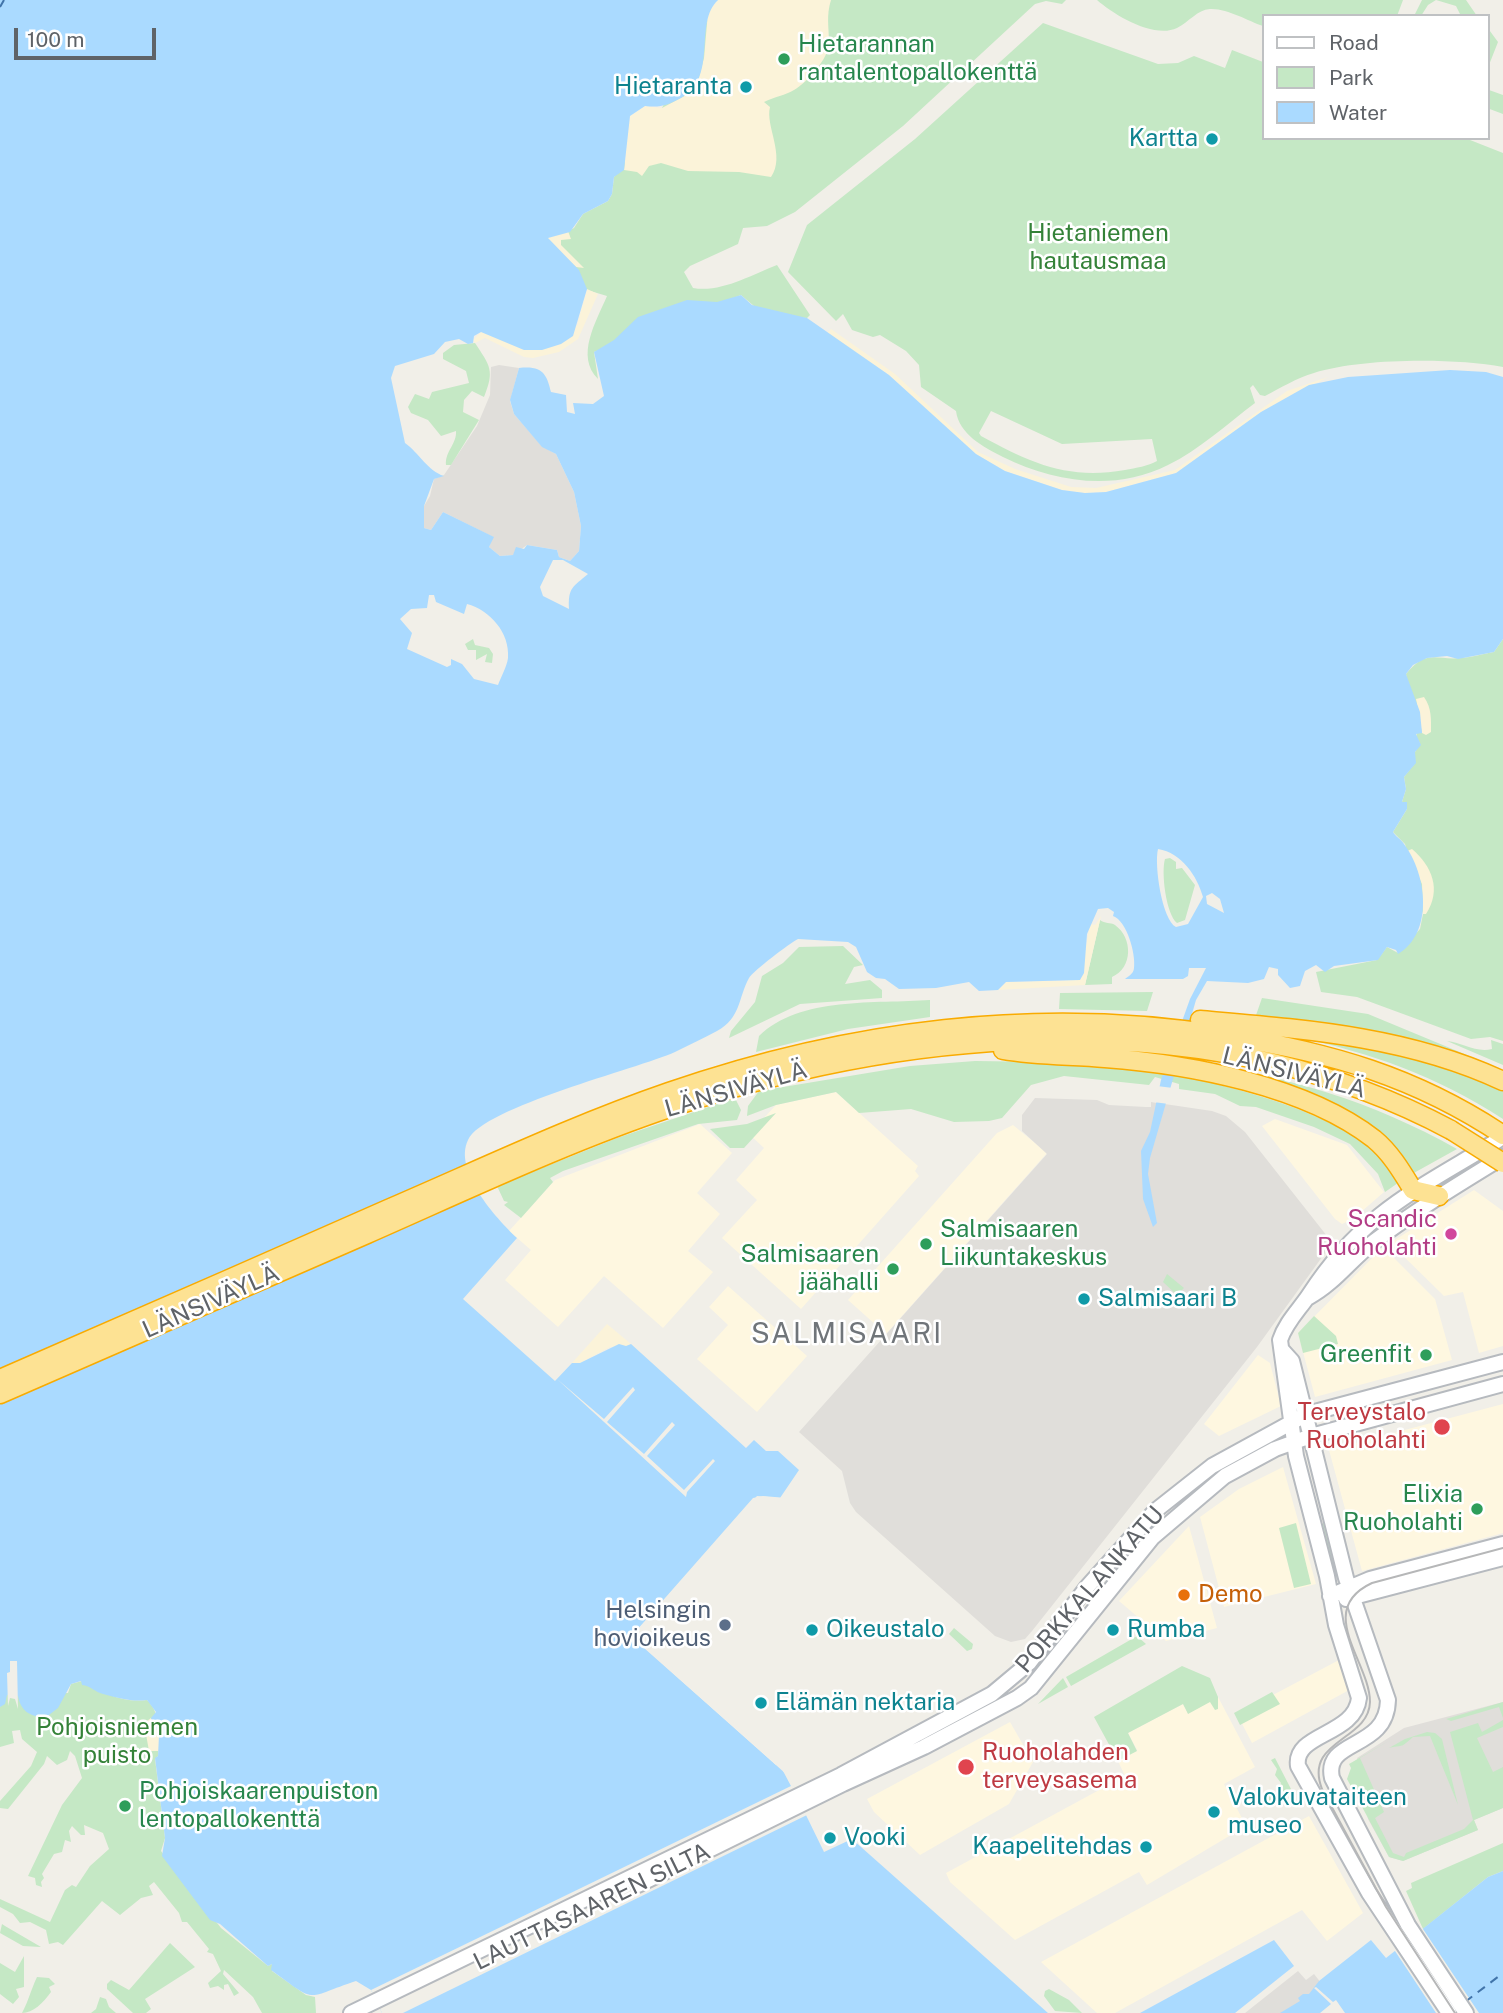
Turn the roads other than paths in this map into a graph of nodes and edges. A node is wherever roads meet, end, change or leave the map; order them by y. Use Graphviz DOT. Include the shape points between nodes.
graph roads {
  1 [pos="1055,1022"];
  2 [pos="972,1045"];
  3 [pos="1503,1081"];
  4 [pos="1503,1136"];
  5 [pos="1503,1157"];
  6 [pos="1503,1163"];
  7 [pos="488,1173"];
  8 [pos="1413,1190"];
  9 [pos="1439,1196"];
  10 [pos="1308,1297"];
  11 [pos="1282,1350"];
  12 [pos="1503,1362"];
  13 [pos="0,1380"];
  14 [pos="1503,1384"];
  15 [pos="0,1394"];
  16 [pos="1307,1414"];
  17 [pos="1292,1421"];
  18 [pos="1311,1436"];
  19 [pos="1295,1441"];
  20 [pos="1490,1547"];
  21 [pos="1503,1558"];
  22 [pos="1352,1592"];
  23 [pos="1331,1599"];
  24 [pos="802,1799"];
  25 [pos="1402,1929"];
  26 [pos="376,2008"];
  27 [pos="351,2013"];
  28 [pos="1449,2013"];
  29 [pos="1465,2013"];
  1 -- 3 [label="highway" via="1130,1017 1326,1033 1422,1050"];
  1 -- 4 [label="highway, LÄNSIVÄYLÄ" via="1158,1026 1305,1050 1381,1071 1474,1115"];
  1 -- 7 [label="highway, LÄNSIVÄYLÄ" via="915,1032 790,1056 667,1093"];
  2 -- 6 [label="highway, LÄNSIVÄYLÄ, bridge" via="1104,1041 1254,1059 1373,1092 1451,1130"];
  2 -- 7 [label="highway, LÄNSIVÄYLÄ" via="867,1058 723,1091"];
  2 -- 8 [label="highway" via="1163,1065 1276,1091 1335,1115 1376,1141"];
  4 -- 8 [label="main road"];
  5 -- 9 [label="main road"];
  7 -- 13 [label="highway, LÄNSIVÄYLÄ"];
  7 -- 15 [label="highway, LÄNSIVÄYLÄ"];
  8 -- 9 [label="highway"];
  8 -- 10 [label="main road" via="1348,1241"];
  9 -- 10 [label="main road" via="1371,1244 1323,1289"];
  10 -- 11 [label="main road" via="1283,1330"];
  11 -- 16 [label="main road" via="1292,1361"];
  11 -- 17 [label="main road"];
  12 -- 16 [label="main road, PORKKALANKATU"];
  14 -- 18 [label="main road, PORKKALANKATU"];
  16 -- 17 [label="main road, PORKKALANKATU"];
  16 -- 18 [label="main road"];
  17 -- 19 [label="main road"];
  17 -- 24 [label="main road, PORKKALANKATU" via="1213,1466 1155,1511 1010,1682"];
  18 -- 19 [label="main road, PORKKALANKATU"];
  18 -- 22 [label="main road"];
  19 -- 23 [label="main road"];
  19 -- 24 [label="main road, PORKKALANKATU" via="1225,1476 1177,1514 1101,1598 1031,1688 924,1747"];
  20 -- 22 [label="main road"];
  21 -- 22 [label="main road"];
  22 -- 23 [label="main road"];
  22 -- 25 [label="main road" via="1386,1688 1387,1717 1377,1730 1336,1756 1331,1774"];
  23 -- 25 [label="main road" via="1358,1690 1357,1710 1348,1721 1303,1748 1297,1763 1369,1893"];
  24 -- 26 [label="main road, LAUTTASAAREN SILTA"];
  25 -- 28 [label="main road"];
  25 -- 29 [label="main road"];
  26 -- 27 [label="main road, LAUTTASAAREN SILTA"];
}
